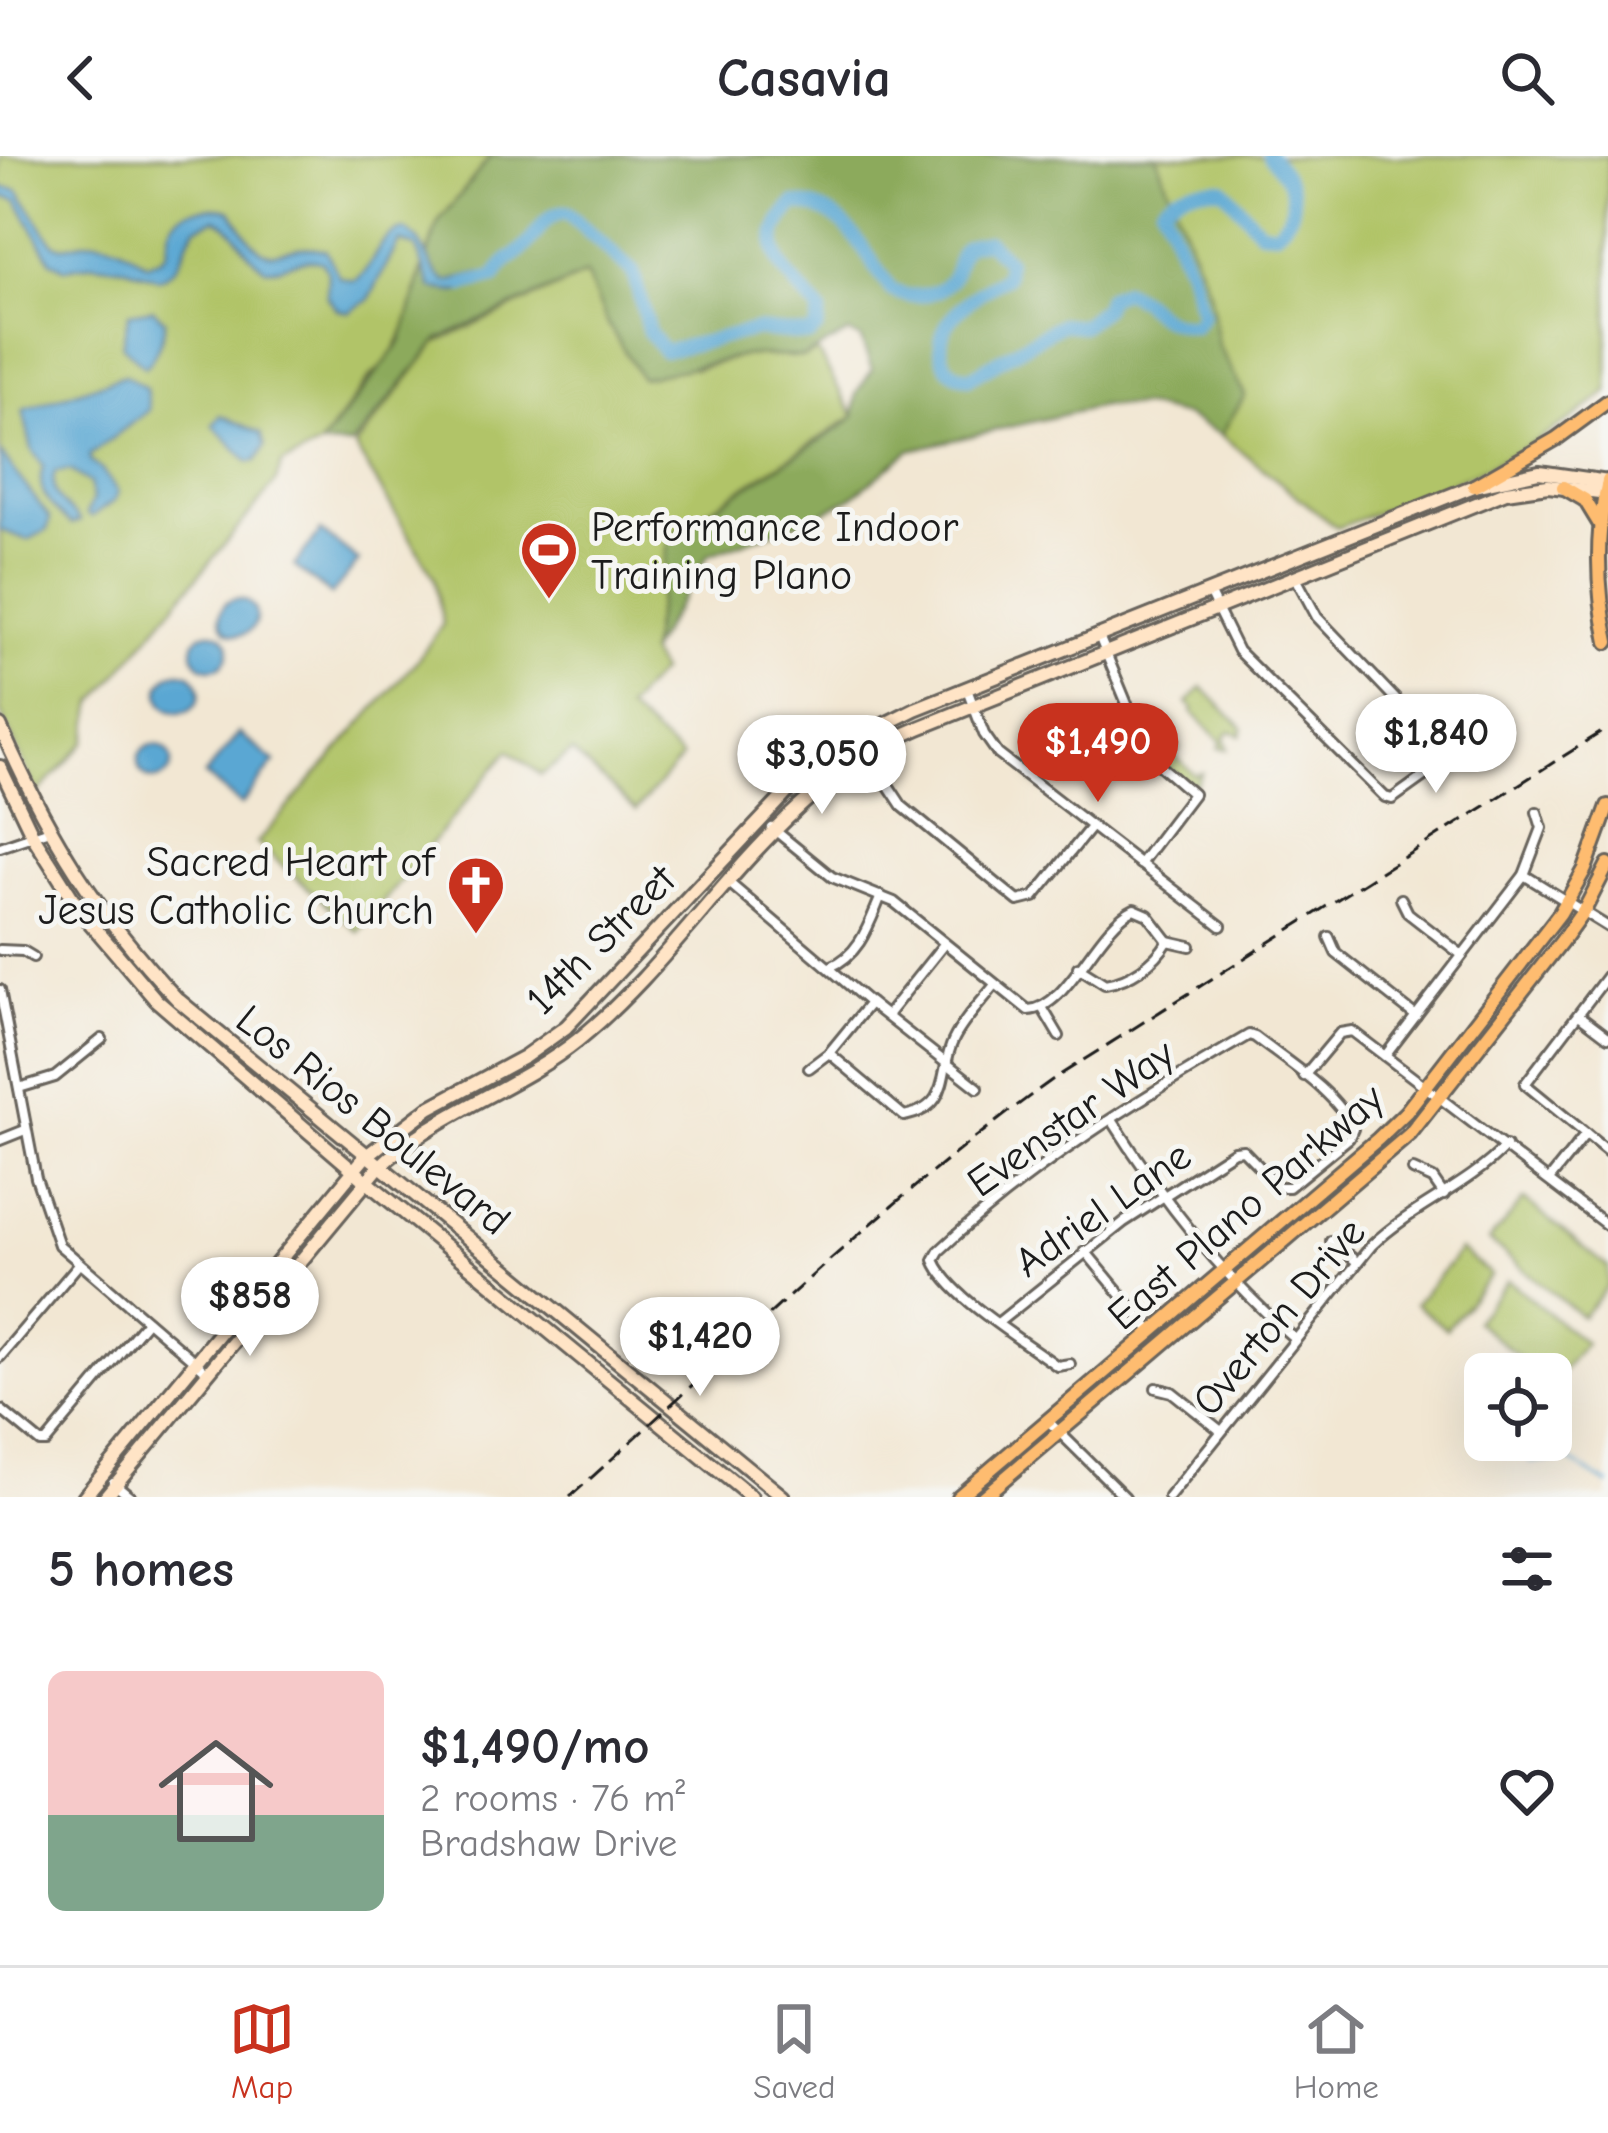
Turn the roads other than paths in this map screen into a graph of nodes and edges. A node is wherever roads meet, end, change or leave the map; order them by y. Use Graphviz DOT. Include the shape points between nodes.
graph roads {
  1 [pos="1608,401"];
  2 [pos="1474,486"];
  3 [pos="1607,486"];
  4 [pos="1563,487"];
  5 [pos="1600,526"];
  6 [pos="1367,529"];
  7 [pos="1373,545"];
  8 [pos="1296,576"];
  9 [pos="1209,592"];
  10 [pos="1604,602"];
  11 [pos="1216,608"];
  12 [pos="1099,636"];
  13 [pos="1608,642"];
  14 [pos="1104,653"];
  15 [pos="967,689"];
  16 [pos="973,706"];
  17 [pos="0,728"];
  18 [pos="857,738"];
  19 [pos="867,754"];
  20 [pos="0,767"];
  21 [pos="1608,806"];
  22 [pos="1537,812"];
  23 [pos="761,819"];
  24 [pos="1091,827"];
  25 [pos="50,830"];
  26 [pos="776,831"];
  27 [pos="33,836"];
  28 [pos="0,847"];
  29 [pos="1140,864"];
  30 [pos="1608,865"];
  31 [pos="1524,875"];
  32 [pos="728,882"];
  33 [pos="881,896"];
  34 [pos="1401,899"];
  35 [pos="1568,901"];
  36 [pos="1584,911"];
  37 [pos="1221,926"];
  38 [pos="1608,927"];
  39 [pos="658,931"];
  40 [pos="1329,938"];
  41 [pos="1168,941"];
  42 [pos="671,944"];
  43 [pos="944,944"];
  44 [pos="1190,946"];
  45 [pos="0,950"];
  46 [pos="1462,955"];
  47 [pos="33,957"];
  48 [pos="830,967"];
  49 [pos="1078,967"];
  50 [pos="1608,975"];
  51 [pos="994,986"];
  52 [pos="0,989"];
  53 [pos="597,998"];
  54 [pos="870,1004"];
  55 [pos="1042,1009"];
  56 [pos="610,1011"];
  57 [pos="888,1014"];
  58 [pos="1579,1015"];
  59 [pos="1416,1016"];
  60 [pos="204,1034"];
  61 [pos="1059,1036"];
  62 [pos="1608,1037"];
  63 [pos="102,1039"];
  64 [pos="829,1053"];
  65 [pos="1385,1056"];
  66 [pos="949,1064"];
  67 [pos="809,1068"];
  68 [pos="495,1073"];
  69 [pos="1304,1076"];
  70 [pos="272,1079"];
  71 [pos="1427,1085"];
  72 [pos="19,1088"];
  73 [pos="978,1088"];
  74 [pos="503,1089"];
  75 [pos="262,1093"];
  76 [pos="1442,1096"];
  77 [pos="1112,1120"];
  78 [pos="26,1130"];
  79 [pos="1586,1134"];
  80 [pos="0,1140"];
  81 [pos="1506,1146"];
  82 [pos="1608,1152"];
  83 [pos="364,1156"];
  84 [pos="353,1168"];
  85 [pos="378,1168"];
  86 [pos="1413,1170"];
  87 [pos="1549,1180"];
  88 [pos="366,1181"];
  89 [pos="1444,1195"];
  90 [pos="1160,1196"];
  91 [pos="1608,1226"];
  92 [pos="1331,1241"];
  93 [pos="1084,1251"];
  94 [pos="488,1254"];
  95 [pos="1357,1262"];
  96 [pos="79,1264"];
  97 [pos="1224,1271"];
  98 [pos="477,1272"];
  99 [pos="265,1275"];
  100 [pos="1234,1283"];
  101 [pos="279,1286"];
  102 [pos="565,1319"];
  103 [pos="147,1321"];
  104 [pos="999,1322"];
  105 [pos="1152,1332"];
  106 [pos="553,1334"];
  107 [pos="1294,1338"];
  108 [pos="0,1357"];
  109 [pos="195,1360"];
  110 [pos="1070,1364"];
  111 [pos="208,1373"];
  112 [pos="1156,1388"];
  113 [pos="0,1409"];
  114 [pos="1048,1420"];
  115 [pos="1221,1431"];
  116 [pos="1058,1433"];
  117 [pos="102,1474"];
  118 [pos="764,1481"];
  119 [pos="116,1484"];
  120 [pos="83,1497"];
  121 [pos="105,1497"];
  122 [pos="131,1497"];
  123 [pos="750,1497"];
  124 [pos="783,1497"];
  125 [pos="958,1497"];
  126 [pos="982,1497"];
  127 [pos="1125,1497"];
  128 [pos="1169,1497"];
  1 -- 2 [label="main road"];
  2 -- 3 [label="main road, 14th Street" via="1539,472"];
  2 -- 6 [label="main road, 14th Street"];
  3 -- 4 [label="main road, 14th Street"];
  3 -- 5 [label="main road"];
  4 -- 5 [label="main road" via="1589,505"];
  4 -- 7 [label="main road, 14th Street" via="1506,492"];
  5 -- 10 [label="main road"];
  6 -- 7 [label="main road"];
  6 -- 9 [label="main road, 14th Street"];
  7 -- 8 [label="main road, 14th Street"];
  8 -- 11 [label="main road, 14th Street"];
  8 -- 11 [label="street" via="1317,616 1444,751 1439,768 1393,799 1238,651"];
  9 -- 11 [label="street"];
  9 -- 12 [label="main road, 14th Street"];
  10 -- 13 [label="main road"];
  11 -- 14 [label="main road, 14th Street"];
  12 -- 14 [label="street"];
  12 -- 15 [label="main road, 14th Street"];
  14 -- 16 [label="main road, 14th Street"];
  14 -- 29 [label="street" via="1148,755 1193,794"];
  15 -- 16 [label="street"];
  15 -- 18 [label="main road, 14th Street"];
  16 -- 19 [label="main road, 14th Street"];
  16 -- 24 [label="street" via="998,754"];
  17 -- 25 [label="main road, Los Rios Boulevard"];
  18 -- 19 [label="street"];
  18 -- 23 [label="main road, 14th Street"];
  19 -- 24 [label="street" via="902,806 1018,901 1034,897"];
  19 -- 26 [label="main road, 14th Street"];
  20 -- 27 [label="main road, Los Rios Boulevard"];
  21 -- 35 [label="main road, East Plano Parkway"];
  22 -- 31 [label="street" via="1542,828"];
  23 -- 26 [label="street"];
  23 -- 39 [label="main road, 14th Street"];
  24 -- 29 [label="street"];
  25 -- 27 [label="street"];
  25 -- 60 [label="main road, Los Rios Boulevard" via="104,915"];
  26 -- 32 [label="main road, 14th Street"];
  26 -- 33 [label="street" via="832,877"];
  27 -- 28 [label="street"];
  27 -- 60 [label="main road, Los Rios Boulevard" via="122,964"];
  29 -- 37 [label="street"];
  30 -- 36 [label="main road, East Plano Parkway"];
  31 -- 35 [label="street"];
  31 -- 46 [label="street"];
  32 -- 42 [label="main road, 14th Street"];
  32 -- 48 [label="street"];
  33 -- 43 [label="street"];
  33 -- 48 [label="street" via="864,937"];
  34 -- 46 [label="street"];
  35 -- 36 [label="street"];
  35 -- 71 [label="main road, East Plano Parkway"];
  36 -- 38 [label="street"];
  36 -- 76 [label="main road, East Plano Parkway"];
  39 -- 42 [label="main road"];
  39 -- 53 [label="main road, 14th Street"];
  40 -- 59 [label="street" via="1336,953"];
  41 -- 44 [label="street"];
  41 -- 49 [label="street" via="1116,982"];
  41 -- 49 [label="street" via="1134,909"];
  42 -- 56 [label="main road, 14th Street"];
  43 -- 51 [label="street"];
  43 -- 57 [label="street"];
  45 -- 47 [label="street"];
  46 -- 59 [label="street"];
  48 -- 54 [label="street"];
  49 -- 55 [label="street"];
  50 -- 58 [label="street"];
  51 -- 55 [label="street" via="1028,1010"];
  51 -- 66 [label="street" via="952,1043"];
  52 -- 72 [label="street"];
  53 -- 56 [label="main road"];
  53 -- 68 [label="main road, 14th Street"];
  54 -- 57 [label="street"];
  54 -- 64 [label="street"];
  55 -- 61 [label="street"];
  56 -- 74 [label="main road, 14th Street"];
  57 -- 66 [label="street"];
  58 -- 62 [label="street"];
  58 -- 79 [label="street" via="1525,1084"];
  59 -- 65 [label="street"];
  60 -- 70 [label="main road, Los Rios Boulevard"];
  60 -- 75 [label="main road, Los Rios Boulevard"];
  63 -- 72 [label="street" via="55,1077"];
  64 -- 66 [label="street" via="904,1116 938,1093"];
  64 -- 67 [label="street"];
  65 -- 69 [label="street" via="1346,1030"];
  65 -- 71 [label="street"];
  66 -- 73 [label="street"];
  68 -- 74 [label="main road"];
  68 -- 83 [label="main road, 14th Street"];
  69 -- 77 [label="street, Evenstar Way" via="1249,1035"];
  69 -- 90 [label="street, Adriel Lane" via="1336,1106 1353,1130 1349,1138 1289,1187 1279,1187 1243,1150"];
  70 -- 75 [label="main road"];
  70 -- 83 [label="main road, Los Rios Boulevard"];
  71 -- 76 [label="street"];
  71 -- 97 [label="main road, East Plano Parkway" via="1378,1139"];
  72 -- 78 [label="street"];
  74 -- 85 [label="main road, 14th Street" via="427,1129"];
  75 -- 84 [label="main road, Los Rios Boulevard"];
  76 -- 81 [label="street"];
  76 -- 100 [label="main road, East Plano Parkway" via="1390,1151"];
  77 -- 90 [label="street"];
  77 -- 104 [label="street, Evenstar Way" via="1021,1181 934,1260"];
  78 -- 80 [label="street"];
  78 -- 96 [label="street" via="52,1230"];
  79 -- 82 [label="street"];
  79 -- 87 [label="street"];
  81 -- 87 [label="street"];
  81 -- 89 [label="street, Overton Drive"];
  83 -- 84 [label="main road, 14th Street"];
  83 -- 85 [label="main road, Los Rios Boulevard"];
  84 -- 88 [label="main road, Los Rios Boulevard"];
  84 -- 99 [label="main road, 14th Street"];
  85 -- 88 [label="main road, 14th Street"];
  85 -- 94 [label="main road, Los Rios Boulevard"];
  86 -- 89 [label="street"];
  87 -- 91 [label="street"];
  88 -- 98 [label="main road, Los Rios Boulevard"];
  88 -- 101 [label="main road, 14th Street"];
  89 -- 95 [label="street, Overton Drive" via="1399,1220"];
  90 -- 93 [label="street, Adriel Lane"];
  90 -- 97 [label="street"];
  92 -- 95 [label="street"];
  93 -- 104 [label="street, Adriel Lane"];
  93 -- 105 [label="street"];
  94 -- 98 [label="main road"];
  94 -- 102 [label="main road, Los Rios Boulevard"];
  95 -- 107 [label="street, Overton Drive"];
  96 -- 103 [label="street"];
  96 -- 108 [label="street"];
  97 -- 100 [label="street"];
  97 -- 105 [label="main road, East Plano Parkway"];
  98 -- 106 [label="main road, Los Rios Boulevard"];
  99 -- 101 [label="main road"];
  99 -- 109 [label="main road, 14th Street"];
  100 -- 107 [label="street"];
  100 -- 116 [label="main road, East Plano Parkway"];
  101 -- 111 [label="main road, 14th Street"];
  102 -- 106 [label="main road"];
  102 -- 118 [label="main road, Los Rios Boulevard"];
  103 -- 109 [label="street"];
  103 -- 113 [label="street" via="46,1442"];
  104 -- 110 [label="street" via="1057,1366"];
  105 -- 114 [label="main road, East Plano Parkway"];
  106 -- 123 [label="main road, Los Rios Boulevard"];
  107 -- 115 [label="street, Overton Drive"];
  109 -- 111 [label="street"];
  109 -- 117 [label="main road, 14th Street"];
  111 -- 119 [label="main road, 14th Street"];
  112 -- 115 [label="street"];
  114 -- 116 [label="street"];
  114 -- 125 [label="main road, East Plano Parkway"];
  115 -- 128 [label="street, Overton Drive"];
  116 -- 126 [label="main road, East Plano Parkway"];
  116 -- 127 [label="street"];
  117 -- 119 [label="street"];
  117 -- 120 [label="main road, 14th Street"];
  118 -- 123 [label="main road"];
  118 -- 124 [label="main road, Los Rios Boulevard"];
  119 -- 121 [label="main road, 14th Street"];
  119 -- 122 [label="street"];
}
